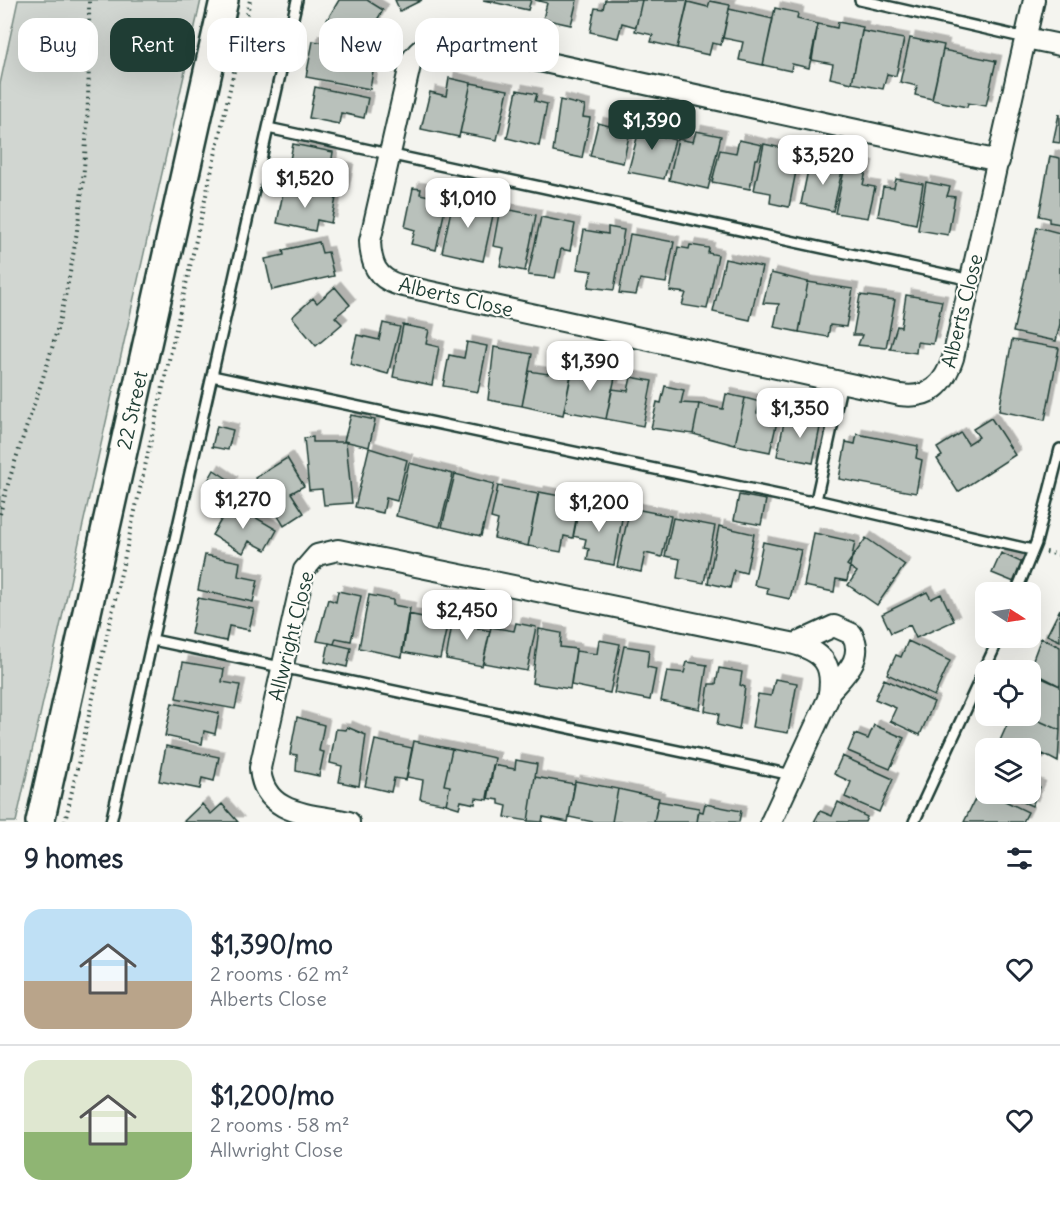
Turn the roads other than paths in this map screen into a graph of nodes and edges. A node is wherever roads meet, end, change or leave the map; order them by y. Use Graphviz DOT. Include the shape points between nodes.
graph roads {
  1 [pos="224,0"];
  2 [pos="297,0"];
  3 [pos="860,0"];
  4 [pos="1034,0"];
  5 [pos="1026,38"];
  6 [pos="1060,45"];
  7 [pos="268,128"];
  8 [pos="390,154"];
  9 [pos="999,161"];
  10 [pos="971,280"];
  11 [pos="213,376"];
  12 [pos="842,381"];
  13 [pos="1060,449"];
  14 [pos="816,500"];
  15 [pos="1032,550"];
  16 [pos="1020,582"];
  17 [pos="153,640"];
  18 [pos="795,644"];
  19 [pos="994,648"];
  20 [pos="282,668"];
  21 [pos="830,691"];
  22 [pos="792,775"];
  23 [pos="40,822"];
  24 [pos="111,822"];
  25 [pos="349,822"];
  26 [pos="771,822"];
  27 [pos="914,822"];
  1 -- 23 [label="main road, 22 Street"];
  2 -- 7 [label="lane"];
  3 -- 5 [label="lane"];
  4 -- 5 [label="street, Alberts Close"];
  5 -- 6 [label="street"];
  5 -- 9 [label="street, Alberts Close"];
  7 -- 8 [label="lane"];
  7 -- 11 [label="lane"];
  8 -- 9 [label="street, Alberts Close" via="411,61 424,47 443,40"];
  8 -- 10 [label="lane"];
  8 -- 12 [label="street, Alberts Close" via="370,241 377,272 390,282"];
  9 -- 10 [label="street, Alberts Close"];
  10 -- 12 [label="street, Alberts Close" via="951,364 942,383 933,391 912,396"];
  11 -- 14 [label="lane"];
  11 -- 17 [label="lane"];
  12 -- 14 [label="lane"];
  13 -- 15 [label="lane"];
  14 -- 15 [label="lane"];
  15 -- 16 [label="lane"];
  17 -- 20 [label="lane"];
  17 -- 24 [label="lane"];
  18 -- 20 [label="street, Allwright Close" via="338,550 317,555 304,570"];
  18 -- 21 [label="street, Allwright Close" via="815,651 823,659 830,675"];
  18 -- 21 [label="street" via="834,626 852,634 858,651 855,660"];
  19 -- 27 [label="lane"];
  20 -- 22 [label="lane"];
  20 -- 25 [label="street, Allwright Close" via="260,768 263,787 284,808"];
  21 -- 22 [label="street"];
  22 -- 26 [label="street"];
}
